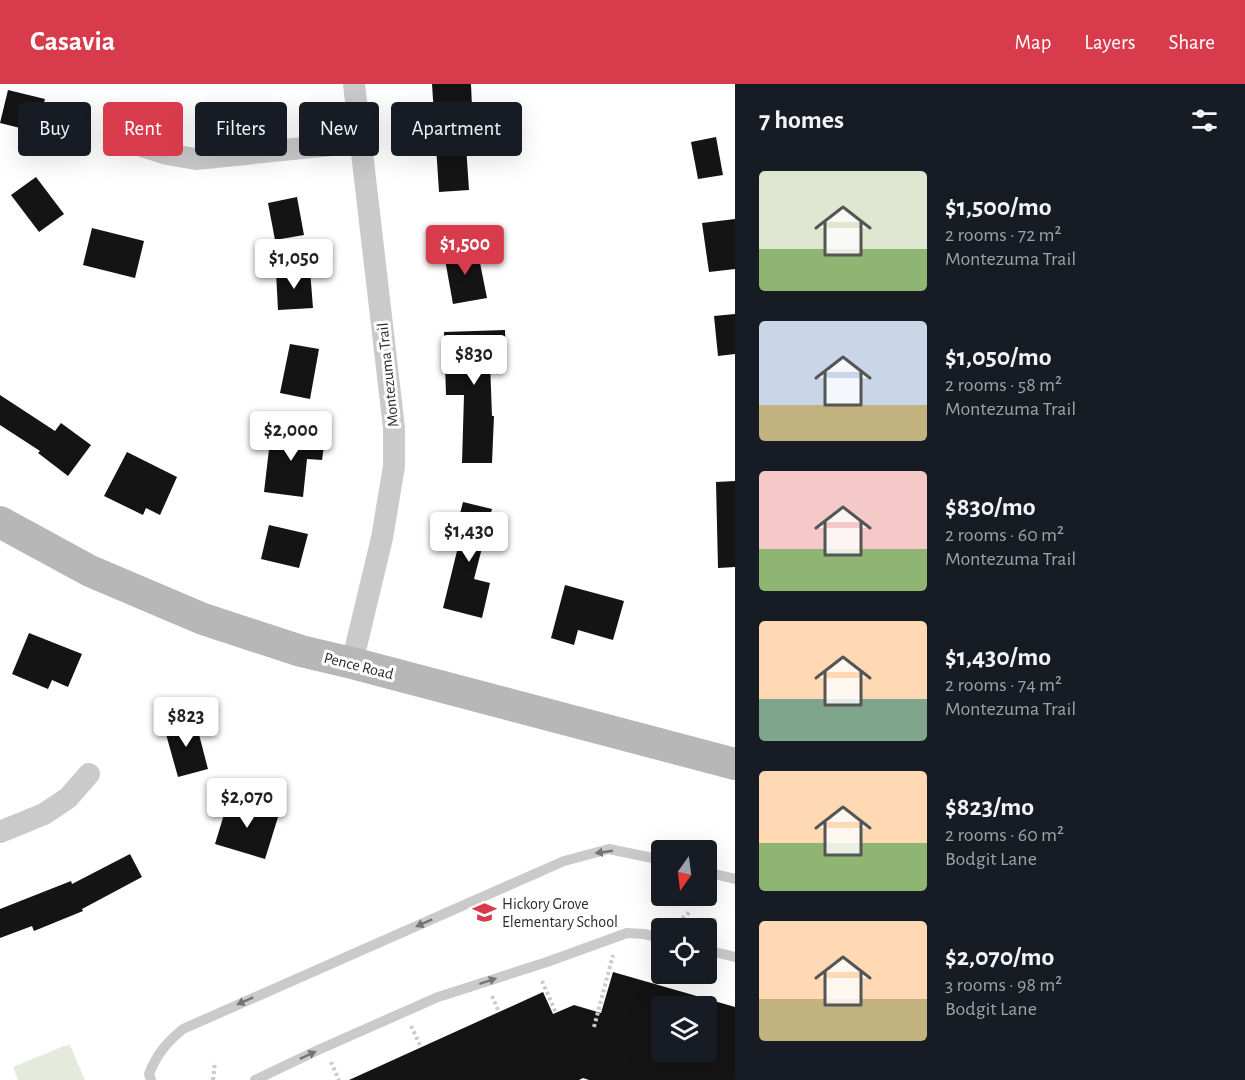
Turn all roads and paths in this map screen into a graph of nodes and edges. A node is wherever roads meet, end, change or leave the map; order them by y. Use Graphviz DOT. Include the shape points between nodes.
graph roads {
  1 [pos="354,84"];
  2 [pos="356,102"];
  3 [pos="299,148"];
  4 [pos="179,156"];
  5 [pos="363,156"];
  6 [pos="2,527"];
  7 [pos="352,663"];
  8 [pos="735,764"];
  9 [pos="89,774"];
  10 [pos="0,832"];
  11 [pos="651,858"];
  12 [pos="717,875"];
  13 [pos="735,879"];
  14 [pos="691,911"];
  15 [pos="682,918"];
  16 [pos="651,936"];
  17 [pos="614,951"];
  18 [pos="717,953"];
  19 [pos="735,957"];
  20 [pos="539,974"];
  21 [pos="489,991"];
  22 [pos="499,1012"];
  23 [pos="556,1013"];
  24 [pos="409,1021"];
  25 [pos="594,1027"];
  26 [pos="421,1047"];
  27 [pos="329,1058"];
  28 [pos="215,1062"];
  29 [pos="151,1080"];
  30 [pos="213,1080"];
  31 [pos="255,1080"];
  32 [pos="339,1080"];
  1 -- 2 [label="street, Montezuma Trail"];
  3 -- 4 [label="street" via="196,159"];
  5 -- 7 [label="street, Montezuma Trail" via="394,428 393,466 382,538"];
  6 -- 7 [label="street, Pence Road" via="90,571 204,620"];
  7 -- 8 [label="street, Pence Road"];
  9 -- 10 [label="street" via="68,798 44,814"];
  11 -- 29 [label="lane, one-way" via="609,849 564,861 183,1029 154,1061"];
  12 -- 13 [label="lane"];
  14 -- 15 [label="path"];
  31 -- 16 [label="lane, one-way" via="438,997 627,933"];
  17 -- 25 [label="path"];
  18 -- 19 [label="lane"];
  20 -- 23 [label="path"];
  21 -- 22 [label="path"];
  24 -- 26 [label="path"];
  27 -- 32 [label="path"];
  28 -- 30 [label="path"];
}
